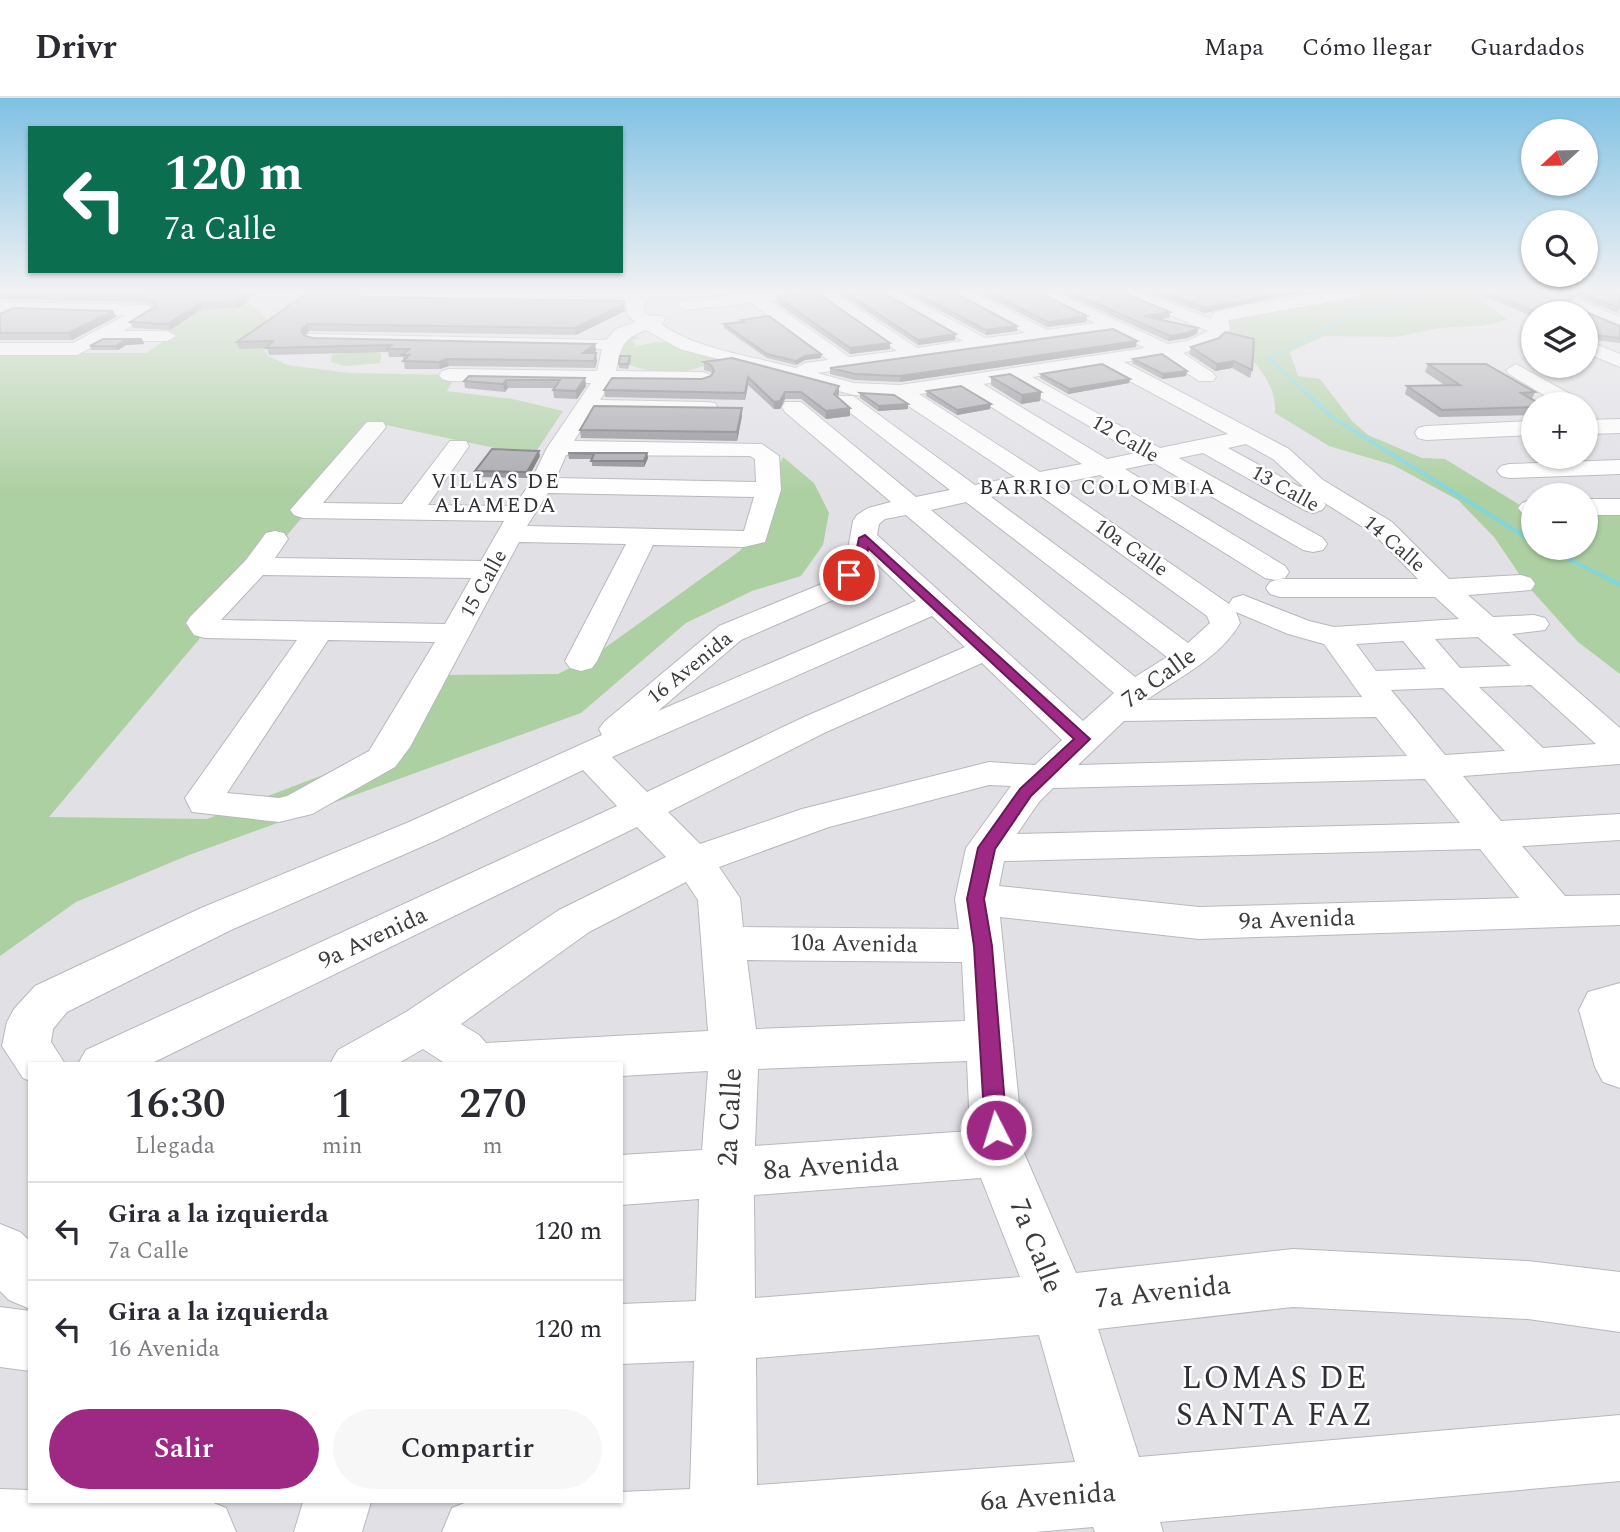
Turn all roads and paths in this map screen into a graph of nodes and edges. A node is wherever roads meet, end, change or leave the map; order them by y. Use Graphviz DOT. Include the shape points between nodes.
graph roads {
  1 [pos="610,359"];
  2 [pos="738,359"];
  3 [pos="750,359"];
  4 [pos="839,359"];
  5 [pos="881,359"];
  6 [pos="1104,359"];
  7 [pos="1179,359"];
  8 [pos="756,364"];
  9 [pos="846,364"];
  10 [pos="1517,370"];
  11 [pos="786,372"];
  12 [pos="1011,373"];
  13 [pos="449,376"];
  14 [pos="605,377"];
  15 [pos="1206,377"];
  16 [pos="702,378"];
  17 [pos="964,381"];
  18 [pos="900,391"];
  19 [pos="1554,392"];
  20 [pos="850,395"];
  21 [pos="587,406"];
  22 [pos="723,408"];
  23 [pos="1598,417"];
  24 [pos="1616,426"];
  25 [pos="374,427"];
  26 [pos="1598,427"];
  27 [pos="1521,429"];
  28 [pos="1426,433"];
  29 [pos="1248,437"];
  30 [pos="458,446"];
  31 [pos="1209,447"];
  32 [pos="558,449"];
  33 [pos="1157,457"];
  34 [pos="1620,467"];
  35 [pos="1103,468"];
  36 [pos="1510,471"];
  37 [pos="1038,482"];
  38 [pos="541,485"];
  39 [pos="769,490"];
  40 [pos="973,495"];
  41 [pos="910,507"];
  42 [pos="1598,507"];
  43 [pos="1620,507"];
  44 [pos="409,513"];
  45 [pos="516,524"];
  46 [pos="1348,535"];
  47 [pos="643,537"];
  48 [pos="275,538"];
  49 [pos="865,538"];
  50 [pos="256,566"];
  51 [pos="489,570"];
  52 [pos="1277,580"];
  53 [pos="1521,584"];
  54 [pos="1442,588"];
  55 [pos="923,594"];
  56 [pos="1232,608"];
  57 [pos="1534,624"];
  58 [pos="1486,625"];
  59 [pos="319,631"];
  60 [pos="1413,633"];
  61 [pos="457,634"];
  62 [pos="1334,636"];
  63 [pos="985,649"];
  64 [pos="1188,659"];
  65 [pos="581,662"];
  66 [pos="1539,675"];
  67 [pos="1451,678"];
  68 [pos="672,681"];
  69 [pos="1377,694"];
  70 [pos="1124,702"];
  71 [pos="1083,739"];
  72 [pos="1620,750"];
  73 [pos="588,754"];
  74 [pos="1534,759"];
  75 [pos="1437,767"];
  76 [pos="1044,777"];
  77 [pos="641,810"];
  78 [pos="1620,827"];
  79 [pos="1492,835"];
  80 [pos="986,848"];
  81 [pos="693,861"];
  82 [pos="976,899"];
  83 [pos="1620,910"];
  84 [pos="1554,912"];
  85 [pos="725,943"];
  86 [pos="983,946"];
  87 [pos="1611,1006"];
  88 [pos="423,1026"];
  89 [pos="988,1040"];
  90 [pos="734,1050"];
  91 [pos="39,1062"];
  92 [pos="107,1062"];
  93 [pos="359,1062"];
  94 [pos="472,1062"];
  95 [pos="518,1062"];
  96 [pos="1620,1067"];
  97 [pos="998,1153"];
  98 [pos="727,1174"];
  99 [pos="623,1180"];
  100 [pos="0,1252"];
  101 [pos="28,1278"];
  102 [pos="1620,1302"];
  103 [pos="1060,1304"];
  104 [pos="724,1330"];
  105 [pos="623,1334"];
  106 [pos="0,1337"];
  107 [pos="28,1341"];
  108 [pos="1620,1448"];
  109 [pos="337,1503"];
  110 [pos="1123,1512"];
  111 [pos="15,1519"];
  112 [pos="723,1527"];
  113 [pos="202,1532"];
  114 [pos="328,1532"];
  115 [pos="476,1532"];
  1 -- 14 [label="street, 15 Calle"];
  2 -- 8 [label="street"];
  3 -- 8 [label="street"];
  4 -- 9 [label="street"];
  5 -- 9 [label="street"];
  6 -- 12 [label="street"];
  6 -- 29 [label="street, 14 Calle"];
  7 -- 15 [label="street"];
  8 -- 11 [label="street"];
  9 -- 11 [label="street"];
  10 -- 19 [label="street"];
  11 -- 20 [label="street"];
  12 -- 17 [label="street"];
  12 -- 33 [label="street, 12 Calle"];
  13 -- 14 [label="street"];
  14 -- 16 [label="street"];
  14 -- 21 [label="street, 15 Calle"];
  17 -- 18 [label="street"];
  17 -- 35 [label="street"];
  18 -- 20 [label="street"];
  18 -- 37 [label="street, 10a Calle"];
  20 -- 40 [label="street"];
  20 -- 41 [label="street" via="793,407"];
  21 -- 22 [label="street"];
  21 -- 32 [label="street, 15 Calle"];
  23 -- 24 [label="street"];
  24 -- 26 [label="street"];
  25 -- 44 [label="street" via="303,510"];
  27 -- 28 [label="street"];
  29 -- 31 [label="street, 16 Avenida"];
  29 -- 46 [label="street, 14 Calle" via="1280,454 1314,485"];
  30 -- 44 [label="street"];
  31 -- 33 [label="street, 16 Avenida"];
  31 -- 46 [label="street, 13 Calle"];
  32 -- 38 [label="street, 15 Calle"];
  32 -- 39 [label="street" via="754,449 767,456"];
  33 -- 35 [label="street, 16 Avenida"];
  33 -- 46 [label="street, 12 Calle"];
  34 -- 36 [label="street"];
  35 -- 37 [label="street, 16 Avenida"];
  35 -- 52 [label="street"];
  37 -- 40 [label="street, 16 Avenida"];
  37 -- 56 [label="street, 10a Calle"];
  38 -- 39 [label="street"];
  38 -- 45 [label="street, 15 Calle"];
  39 -- 47 [label="street" via="753,538"];
  40 -- 41 [label="street, 16 Avenida"];
  40 -- 64 [label="street"];
  41 -- 49 [label="street, 16 Avenida" via="877,513 866,522"];
  41 -- 70 [label="street"];
  42 -- 43 [label="street"];
  44 -- 45 [label="street"];
  45 -- 47 [label="street"];
  45 -- 51 [label="street, 15 Calle"];
  46 -- 52 [label="street"];
  46 -- 54 [label="street, 14 Calle"];
  47 -- 65 [label="street"];
  48 -- 50 [label="street"];
  49 -- 55 [label="street"];
  49 -- 68 [label="street, 16 Avenida" via="860,562 839,587 730,633"];
  50 -- 51 [label="street"];
  50 -- 59 [label="street" via="201,623 205,629"];
  51 -- 61 [label="street, 15 Calle"];
  52 -- 54 [label="street"];
  52 -- 56 [label="street"];
  53 -- 54 [label="street"];
  54 -- 58 [label="street, 14 Calle"];
  55 -- 63 [label="street"];
  55 -- 68 [label="street"];
  55 -- 73 [label="street"];
  56 -- 62 [label="street, 10a Calle"];
  56 -- 64 [label="street, 7a Calle" via="1219,633"];
  57 -- 58 [label="street, 10a Calle"];
  58 -- 60 [label="street, 10a Calle"];
  58 -- 66 [label="street, 14 Calle"];
  59 -- 61 [label="street"];
  59 -- 61 [label="street, 15 Calle" via="204,798 205,803 279,810 299,805 382,759"];
  60 -- 62 [label="street, 10a Calle"];
  60 -- 67 [label="street"];
  62 -- 69 [label="street"];
  63 -- 71 [label="street"];
  63 -- 77 [label="street, 9a Avenida" via="814,725"];
  64 -- 70 [label="street, 7a Calle"];
  66 -- 67 [label="street"];
  66 -- 72 [label="street, 14 Calle"];
  67 -- 69 [label="street"];
  67 -- 74 [label="street"];
  68 -- 73 [label="street, 16 Avenida"];
  69 -- 70 [label="street"];
  69 -- 75 [label="street"];
  70 -- 71 [label="street, 7a Calle"];
  71 -- 76 [label="street, 7a Calle"];
  72 -- 74 [label="street"];
  73 -- 77 [label="street, 2a Calle"];
  73 -- 91 [label="street" via="206,924 51,999 31,1022 26,1045"];
  74 -- 75 [label="street"];
  75 -- 76 [label="street"];
  75 -- 79 [label="street"];
  76 -- 80 [label="street, 7a Calle" via="1026,793"];
  76 -- 81 [label="street" via="989,773 828,815"];
  77 -- 81 [label="street, 2a Calle"];
  77 -- 92 [label="street, 9a Avenida"];
  78 -- 79 [label="street"];
  79 -- 80 [label="street"];
  79 -- 84 [label="street"];
  80 -- 82 [label="street, 7a Calle"];
  81 -- 85 [label="street, 2a Calle" via="719,898"];
  81 -- 88 [label="street" via="574,921"];
  82 -- 84 [label="street, 9a Avenida" via="1199,923"];
  82 -- 86 [label="street, 7a Calle"];
  83 -- 84 [label="street, 9a Avenida"];
  85 -- 86 [label="street, 10a Avenida"];
  85 -- 90 [label="street, 2a Calle"];
  86 -- 89 [label="street, 7a Calle"];
  87 -- 96 [label="street"];
  88 -- 93 [label="street"];
  88 -- 94 [label="street" via="462,1049"];
  89 -- 90 [label="street"];
  89 -- 97 [label="street, 7a Calle"];
  90 -- 95 [label="street"];
  90 -- 98 [label="street, 2a Calle"];
  97 -- 98 [label="street, 8a Avenida"];
  97 -- 103 [label="street, 7a Calle"];
  98 -- 99 [label="street, 8a Avenida"];
  98 -- 104 [label="street, 2a Calle"];
  100 -- 101 [label="street"];
  102 -- 103 [label="street, 7a Avenida" via="1528,1290 1293,1278"];
  103 -- 104 [label="street, 7a Avenida"];
  103 -- 110 [label="street, 7a Calle"];
  104 -- 105 [label="street, 7a Avenida"];
  104 -- 112 [label="street, 2a Calle"];
  106 -- 107 [label="street"];
  108 -- 110 [label="street, 6a Avenida"];
  109 -- 114 [label="street"];
  110 -- 112 [label="street, 6a Avenida"];
  111 -- 113 [label="street"];
  112 -- 115 [label="street, 6a Avenida"];
}
